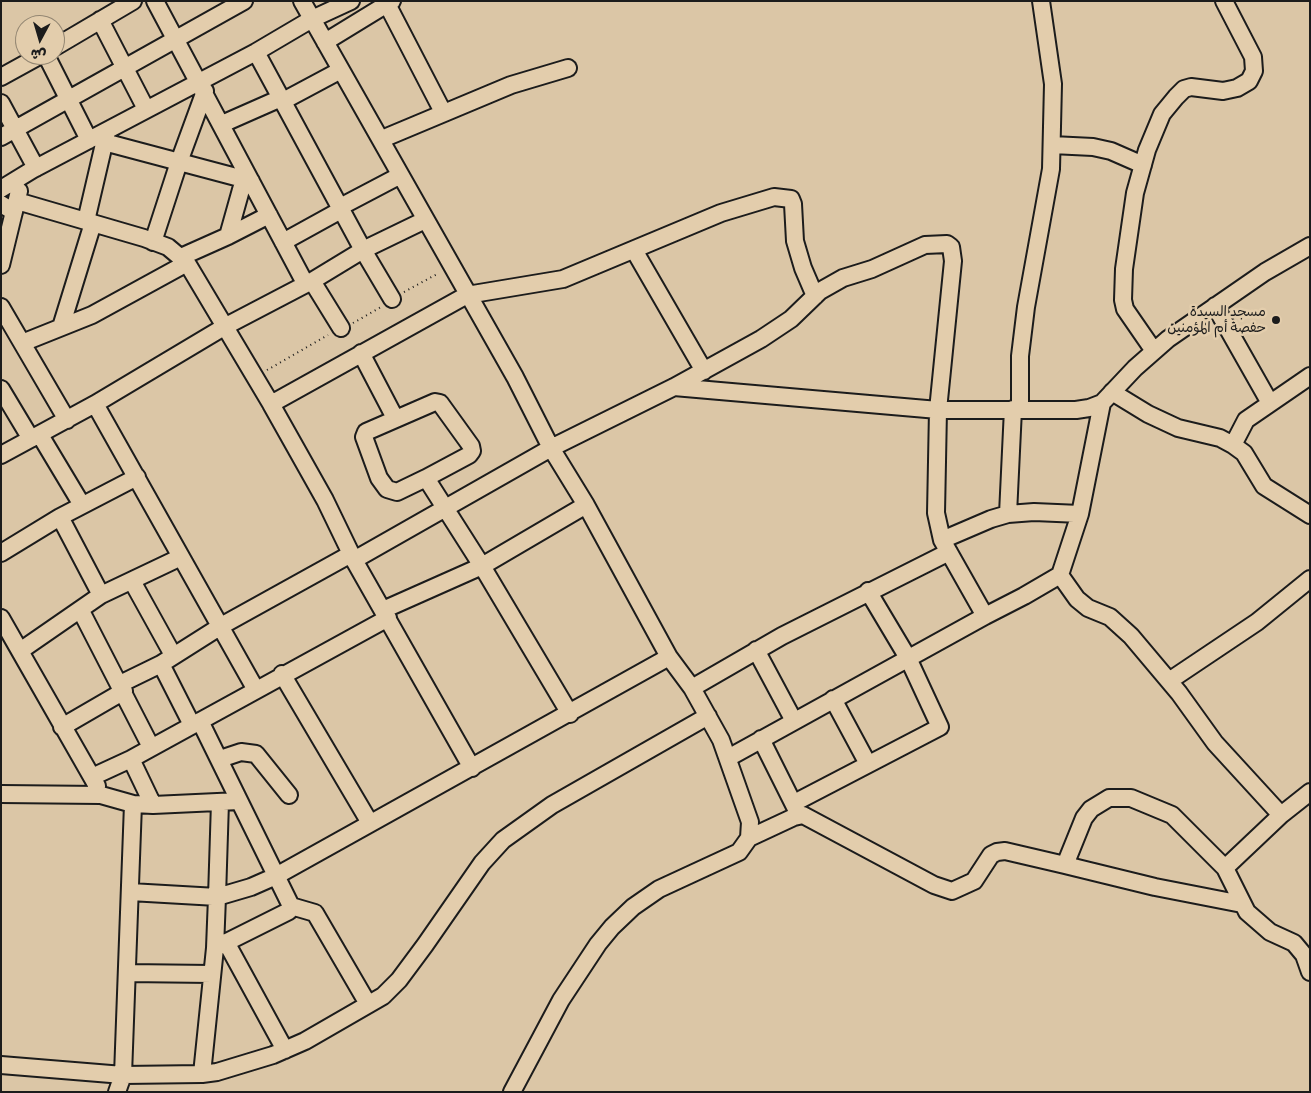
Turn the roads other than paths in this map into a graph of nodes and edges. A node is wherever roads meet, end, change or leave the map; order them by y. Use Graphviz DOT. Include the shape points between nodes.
graph roads {
  1 [pos="155,1"];
  2 [pos="244,1"];
  3 [pos="302,1"];
  4 [pos="352,1"];
  5 [pos="1041,1"];
  6 [pos="1224,1"];
  7 [pos="389,3"];
  8 [pos="116,7"];
  9 [pos="312,19"];
  10 [pos="65,40"];
  11 [pos="176,40"];
  12 [pos="325,42"];
  13 [pos="256,52"];
  14 [pos="22,65"];
  15 [pos="51,65"];
  16 [pos="568,68"];
  17 [pos="123,69"];
  18 [pos="341,70"];
  19 [pos="1,76"];
  20 [pos="202,86"];
  21 [pos="68,100"];
  22 [pos="282,100"];
  23 [pos="1,103"];
  24 [pos="146,109"];
  25 [pos="443,112"];
  26 [pos="222,124"];
  27 [pos="16,129"];
  28 [pos="1,137"];
  29 [pos="100,138"];
  30 [pos="382,139"];
  31 [pos="1052,145"];
  32 [pos="179,162"];
  33 [pos="1143,165"];
  34 [pos="29,172"];
  35 [pos="399,176"];
  36 [pos="247,180"];
  37 [pos="1,189"];
  38 [pos="11,206"];
  39 [pos="340,209"];
  40 [pos="268,215"];
  41 [pos="425,220"];
  42 [pos="89,222"];
  43 [pos="228,236"];
  44 [pos="153,242"];
  45 [pos="283,242"];
  46 [pos="1310,246"];
  47 [pos="363,250"];
  48 [pos="634,250"];
  49 [pos="184,260"];
  50 [pos="1,265"];
  51 [pos="309,282"];
  52 [pos="467,295"];
  53 [pos="815,296"];
  54 [pos="392,299"];
  55 [pos="1,306"];
  56 [pos="1215,306"];
  57 [pos="61,327"];
  58 [pos="224,327"];
  59 [pos="341,328"];
  60 [pos="7,329"];
  61 [pos="22,343"];
  62 [pos="1154,351"];
  63 [pos="362,352"];
  64 [pos="704,371"];
  65 [pos="1310,376"];
  66 [pos="674,387"];
  67 [pos="1,389"];
  68 [pos="1107,397"];
  69 [pos="1270,403"];
  70 [pos="95,404"];
  71 [pos="271,404"];
  72 [pos="1016,409"];
  73 [pos="938,410"];
  74 [pos="395,418"];
  75 [pos="67,420"];
  76 [pos="36,437"];
  77 [pos="1233,445"];
  78 [pos="3,448"];
  79 [pos="551,448"];
  80 [pos="137,477"];
  81 [pos="426,478"];
  82 [pos="82,505"];
  83 [pos="586,505"];
  84 [pos="447,509"];
  85 [pos="1008,514"];
  86 [pos="1080,514"];
  87 [pos="1310,515"];
  88 [pos="60,517"];
  89 [pos="945,546"];
  90 [pos="1,553"];
  91 [pos="353,557"];
  92 [pos="181,558"];
  93 [pos="482,566"];
  94 [pos="1060,575"];
  95 [pos="1310,579"];
  96 [pos="132,581"];
  97 [pos="868,591"];
  98 [pos="101,595"];
  99 [pos="82,611"];
  100 [pos="385,614"];
  101 [pos="985,616"];
  102 [pos="1,618"];
  103 [pos="221,626"];
  104 [pos="756,650"];
  105 [pos="20,652"];
  106 [pos="669,657"];
  107 [pos="908,658"];
  108 [pos="167,659"];
  109 [pos="282,674"];
  110 [pos="1169,681"];
  111 [pos="122,688"];
  112 [pos="692,688"];
  113 [pos="256,690"];
  114 [pos="833,699"];
  115 [pos="570,714"];
  116 [pos="708,716"];
  117 [pos="794,721"];
  118 [pos="196,723"];
  119 [pos="62,727"];
  120 [pos="761,739"];
  121 [pos="151,747"];
  122 [pos="728,758"];
  123 [pos="131,759"];
  124 [pos="220,759"];
  125 [pos="868,764"];
  126 [pos="472,768"];
  127 [pos="92,776"];
  128 [pos="1310,792"];
  129 [pos="1,794"];
  130 [pos="101,795"];
  131 [pos="289,796"];
  132 [pos="239,801"];
  133 [pos="220,802"];
  134 [pos="133,804"];
  135 [pos="153,805"];
  136 [pos="796,809"];
  137 [pos="1281,815"];
  138 [pos="370,824"];
  139 [pos="749,838"];
  140 [pos="1065,865"];
  141 [pos="1225,868"];
  142 [pos="276,876"];
  143 [pos="130,892"];
  144 [pos="217,897"];
  145 [pos="1242,904"];
  146 [pos="291,906"];
  147 [pos="220,945"];
  148 [pos="1310,972"];
  149 [pos="127,973"];
  150 [pos="212,974"];
  151 [pos="368,1004"];
  152 [pos="285,1050"];
  153 [pos="1,1065"];
  154 [pos="202,1074"];
  155 [pos="123,1075"];
  156 [pos="117,1092"];
  157 [pos="512,1092"];
  1 -- 11 [label="street"];
  2 -- 11 [label="street"];
  3 -- 9 [label="street"];
  4 -- 9 [label="street"];
  5 -- 31 [label="street" via="1053,84"];
  6 -- 33 [label="street" via="1253,57 1254,71 1249,81 1237,88 1223,91 1200,86 1184,89 1162,114"];
  7 -- 12 [label="street"];
  7 -- 25 [label="street"];
  8 -- 10 [label="street"];
  8 -- 17 [label="street"];
  9 -- 12 [label="street"];
  9 -- 13 [label="street"];
  11 -- 17 [label="street"];
  11 -- 20 [label="street"];
  12 -- 18 [label="street"];
  13 -- 20 [label="street"];
  13 -- 22 [label="street"];
  14 -- 19 [label="street"];
  15 -- 21 [label="street"];
  16 -- 25 [label="street" via="511,85"];
  17 -- 21 [label="street"];
  17 -- 24 [label="street"];
  18 -- 22 [label="street"];
  18 -- 30 [label="street"];
  20 -- 24 [label="street"];
  20 -- 26 [label="street"];
  20 -- 32 [label="street"];
  21 -- 27 [label="street"];
  21 -- 29 [label="street"];
  22 -- 26 [label="street"];
  22 -- 39 [label="street"];
  23 -- 27 [label="street"];
  24 -- 29 [label="street"];
  25 -- 30 [label="street"];
  26 -- 36 [label="street"];
  27 -- 28 [label="street"];
  27 -- 34 [label="street"];
  29 -- 32 [label="street"];
  29 -- 34 [label="street"];
  29 -- 42 [label="street"];
  30 -- 35 [label="street"];
  31 -- 33 [label="street" via="1094,147"];
  31 -- 72 [label="street" via="1051,169 1021,346"];
  32 -- 36 [label="street"];
  32 -- 44 [label="street"];
  33 -- 62 [label="street" via="1135,193 1123,300"];
  34 -- 37 [label="street"];
  34 -- 38 [label="street"];
  35 -- 39 [label="street"];
  35 -- 41 [label="street"];
  36 -- 40 [label="street"];
  36 -- 43 [label="street"];
  38 -- 42 [label="street"];
  38 -- 50 [label="street"];
  39 -- 45 [label="street"];
  39 -- 47 [label="street"];
  40 -- 43 [label="street"];
  40 -- 45 [label="street"];
  41 -- 47 [label="street"];
  41 -- 52 [label="street"];
  42 -- 44 [label="street"];
  42 -- 57 [label="street"];
  43 -- 49 [label="street"];
  44 -- 49 [label="street"];
  45 -- 51 [label="street"];
  46 -- 56 [label="street"];
  47 -- 51 [label="street"];
  47 -- 54 [label="street"];
  48 -- 52 [label="street" via="562,279"];
  48 -- 53 [label="street" via="721,213 783,197 793,204 795,241"];
  48 -- 64 [label="street"];
  49 -- 57 [label="street" via="92,315"];
  49 -- 58 [label="street"];
  51 -- 58 [label="street"];
  51 -- 59 [label="street"];
  52 -- 63 [label="street"];
  52 -- 79 [label="street" via="515,377"];
  53 -- 64 [label="street" via="791,319"];
  53 -- 73 [label="street" via="843,278 880,266 925,245 941,243 951,247 950,301"];
  55 -- 60 [label="street"];
  56 -- 62 [label="street"];
  56 -- 69 [label="street"];
  57 -- 61 [label="street"];
  58 -- 70 [label="street"];
  58 -- 71 [label="street"];
  60 -- 61 [label="street"];
  61 -- 75 [label="street"];
  62 -- 68 [label="street"];
  63 -- 71 [label="street"];
  63 -- 74 [label="street"];
  64 -- 66 [label="street"];
  65 -- 69 [label="street"];
  66 -- 73 [label="street"];
  66 -- 79 [label="street"];
  67 -- 76 [label="street"];
  68 -- 72 [label="street" via="1076,410"];
  68 -- 77 [label="street" via="1178,428 1220,438"];
  68 -- 86 [label="street"];
  69 -- 77 [label="street" via="1246,420"];
  70 -- 75 [label="street"];
  70 -- 80 [label="street"];
  71 -- 91 [label="street"];
  72 -- 73 [label="street"];
  72 -- 85 [label="street"];
  73 -- 89 [label="street" via="934,496 937,527"];
  74 -- 81 [label="street" via="366,432 364,437 379,478 387,489 397,492"];
  74 -- 81 [label="street" via="431,403 440,403 471,446 469,455"];
  75 -- 76 [label="street"];
  76 -- 78 [label="street"];
  76 -- 82 [label="street"];
  77 -- 87 [label="street" via="1244,453 1264,486"];
  79 -- 83 [label="street"];
  79 -- 84 [label="street"];
  80 -- 82 [label="street"];
  80 -- 92 [label="street"];
  81 -- 84 [label="street"];
  82 -- 88 [label="street"];
  83 -- 93 [label="street"];
  83 -- 106 [label="street"];
  84 -- 91 [label="street"];
  84 -- 93 [label="street"];
  85 -- 86 [label="street"];
  85 -- 89 [label="street" via="991,519"];
  86 -- 94 [label="street"];
  88 -- 90 [label="street"];
  88 -- 98 [label="street"];
  89 -- 97 [label="street"];
  89 -- 101 [label="street"];
  91 -- 100 [label="street"];
  91 -- 103 [label="street"];
  92 -- 96 [label="street"];
  92 -- 103 [label="street"];
  93 -- 100 [label="street"];
  93 -- 115 [label="street"];
  94 -- 101 [label="street"];
  94 -- 110 [label="street" via="1077,599 1088,608 1110,617 1131,636"];
  95 -- 110 [label="street" via="1257,622"];
  96 -- 98 [label="street"];
  96 -- 108 [label="street"];
  97 -- 104 [label="street"];
  97 -- 107 [label="street"];
  98 -- 99 [label="street"];
  99 -- 105 [label="street"];
  99 -- 111 [label="street"];
  100 -- 109 [label="street"];
  100 -- 126 [label="street"];
  101 -- 107 [label="street"];
  102 -- 105 [label="street"];
  103 -- 108 [label="street"];
  103 -- 113 [label="street"];
  104 -- 112 [label="street"];
  104 -- 117 [label="street"];
  105 -- 119 [label="street"];
  106 -- 112 [label="street"];
  106 -- 115 [label="street"];
  107 -- 114 [label="street"];
  107 -- 125 [label="street" via="940,727"];
  108 -- 111 [label="street"];
  108 -- 118 [label="street"];
  109 -- 113 [label="street"];
  109 -- 138 [label="street"];
  110 -- 137 [label="street" via="1215,743"];
  111 -- 119 [label="street"];
  111 -- 121 [label="street"];
  112 -- 116 [label="street"];
  113 -- 118 [label="street"];
  114 -- 117 [label="street"];
  114 -- 125 [label="street"];
  115 -- 126 [label="street"];
  116 -- 122 [label="street"];
  116 -- 151 [label="street" via="552,806 503,840 482,863 399,980 383,996"];
  117 -- 120 [label="street"];
  118 -- 121 [label="street"];
  118 -- 124 [label="street"];
  119 -- 127 [label="street"];
  120 -- 122 [label="street"];
  120 -- 136 [label="street"];
  121 -- 123 [label="street"];
  122 -- 139 [label="street" via="750,822"];
  123 -- 127 [label="street"];
  123 -- 135 [label="street"];
  124 -- 131 [label="street" via="241,752 256,754"];
  124 -- 132 [label="street"];
  125 -- 136 [label="street"];
  126 -- 138 [label="street"];
  127 -- 130 [label="street"];
  128 -- 137 [label="street"];
  129 -- 130 [label="street"];
  130 -- 134 [label="street"];
  132 -- 133 [label="street"];
  132 -- 142 [label="street"];
  133 -- 135 [label="street"];
  133 -- 144 [label="street"];
  134 -- 135 [label="street"];
  134 -- 143 [label="street"];
  136 -- 139 [label="street"];
  136 -- 140 [label="street" via="934,885 952,891 974,881 991,855 1005,850"];
  137 -- 141 [label="street"];
  138 -- 142 [label="street"];
  139 -- 157 [label="street" via="739,852 659,888 612,927 562,1000"];
  140 -- 141 [label="street" via="1084,818 1091,809 1109,798 1131,798 1172,815"];
  140 -- 145 [label="street" via="1155,888"];
  141 -- 145 [label="street"];
  142 -- 144 [label="street"];
  142 -- 146 [label="street"];
  143 -- 144 [label="street"];
  143 -- 149 [label="street"];
  144 -- 147 [label="street"];
  145 -- 148 [label="street" via="1265,929 1300,948"];
  146 -- 147 [label="street" via="289,911"];
  146 -- 151 [label="street" via="315,914"];
  147 -- 150 [label="street"];
  147 -- 152 [label="street"];
  149 -- 150 [label="street"];
  149 -- 155 [label="street"];
  150 -- 154 [label="street"];
  151 -- 152 [label="street"];
  152 -- 154 [label="street" via="252,1063"];
  153 -- 155 [label="street"];
  154 -- 155 [label="street"];
  155 -- 156 [label="street"];
}
